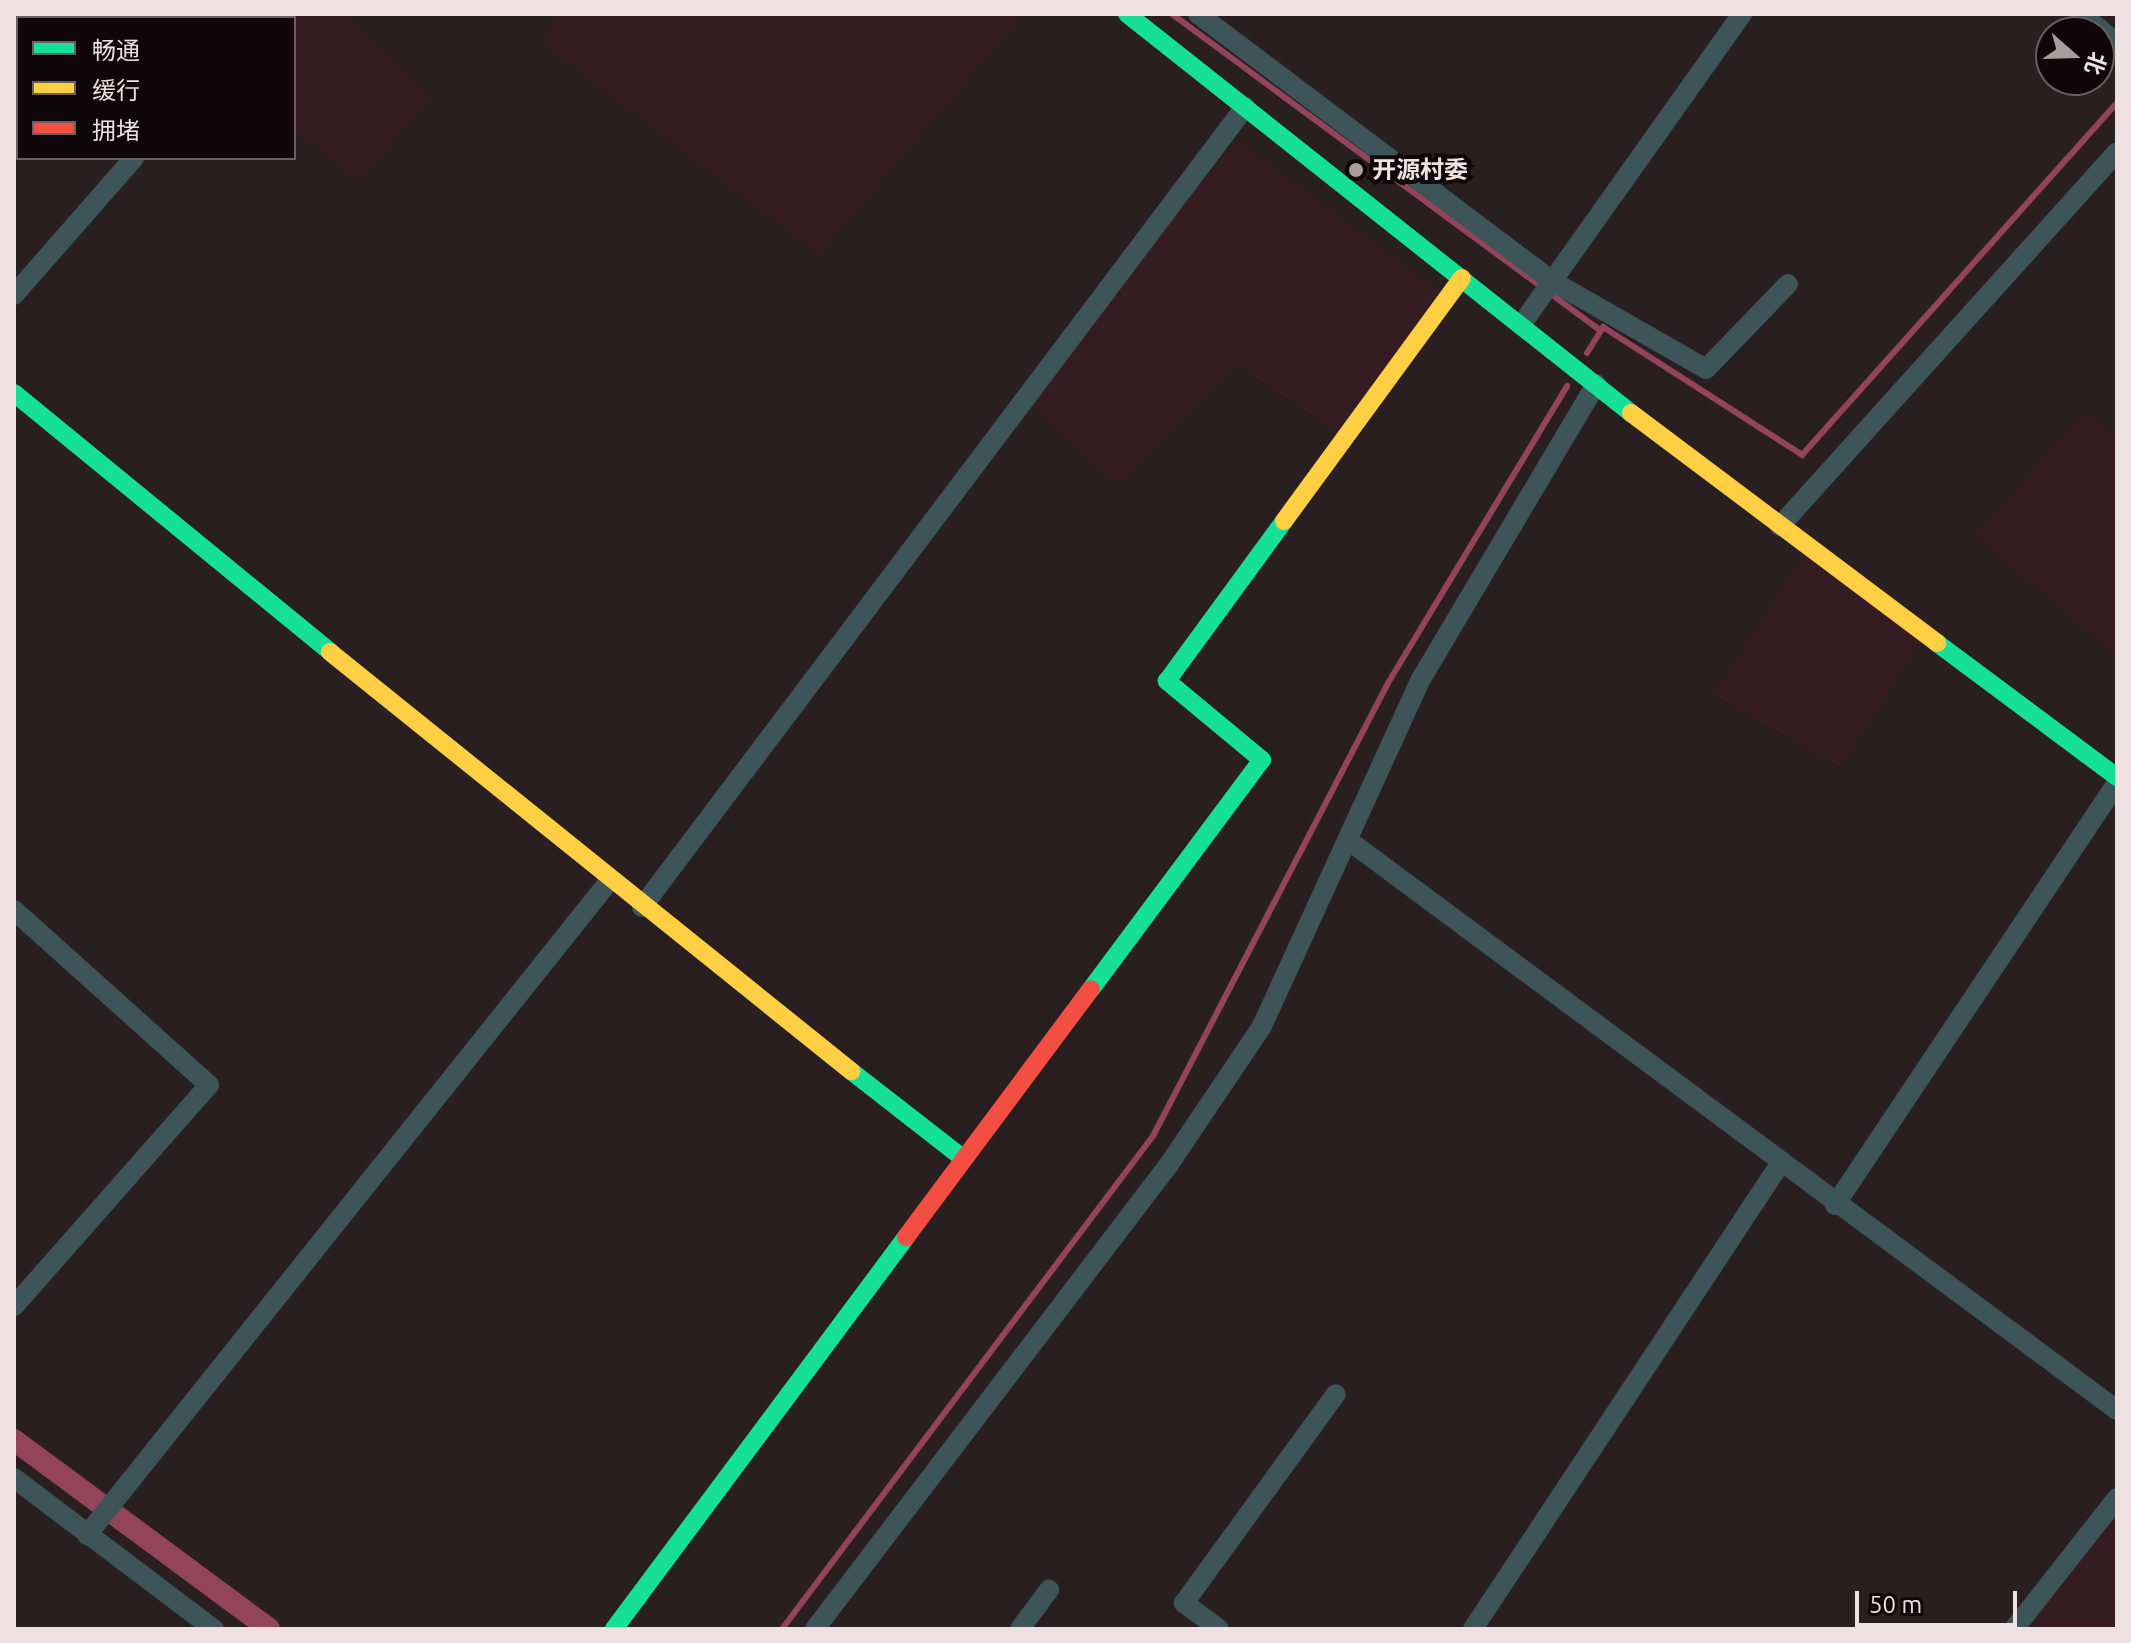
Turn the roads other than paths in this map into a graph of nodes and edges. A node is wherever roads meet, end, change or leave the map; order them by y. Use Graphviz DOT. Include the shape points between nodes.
graph roads {
  1 [pos="1127,14"];
  2 [pos="1198,14"];
  3 [pos="1742,14"];
  4 [pos="2081,14"];
  5 [pos="2117,43"];
  6 [pos="1245,107"];
  7 [pos="2117,152"];
  8 [pos="132,160"];
  9 [pos="1462,278"];
  10 [pos="1788,284"];
  11 [pos="1546,290"];
  12 [pos="14,295"];
  13 [pos="1521,325"];
  14 [pos="1596,384"];
  15 [pos="14,393"];
  16 [pos="1780,526"];
  17 [pos="2117,777"];
  18 [pos="2117,783"];
  19 [pos="1348,840"];
  20 [pos="610,880"];
  21 [pos="642,907"];
  22 [pos="14,910"];
  23 [pos="964,1159"];
  24 [pos="1780,1164"];
  25 [pos="1835,1205"];
  26 [pos="14,1306"];
  27 [pos="1336,1394"];
  28 [pos="2117,1410"];
  29 [pos="14,1478"];
  30 [pos="2117,1498"];
  31 [pos="88,1535"];
  32 [pos="1049,1590"];
  33 [pos="214,1629"];
  34 [pos="614,1629"];
  35 [pos="815,1629"];
  36 [pos="1020,1629"];
  37 [pos="1219,1629"];
  38 [pos="1473,1629"];
  39 [pos="2014,1629"];
  1 -- 6 [label="street"];
  2 -- 11 [label="street"];
  3 -- 11 [label="street"];
  4 -- 5 [label="street"];
  6 -- 9 [label="street"];
  6 -- 21 [label="street"];
  7 -- 16 [label="street"];
  8 -- 12 [label="street"];
  9 -- 13 [label="street"];
  9 -- 23 [label="street" via="1167,681 1262,760"];
  10 -- 11 [label="street" via="1706,369"];
  11 -- 13 [label="street"];
  13 -- 14 [label="street"];
  14 -- 16 [label="street"];
  14 -- 19 [label="street" via="1421,679"];
  15 -- 20 [label="street"];
  16 -- 17 [label="street"];
  18 -- 25 [label="street"];
  19 -- 24 [label="street"];
  19 -- 35 [label="street" via="1262,1026 1170,1163"];
  20 -- 21 [label="street"];
  20 -- 31 [label="street"];
  21 -- 23 [label="street"];
  22 -- 26 [label="street" via="209,1085"];
  23 -- 34 [label="street"];
  24 -- 25 [label="street"];
  24 -- 38 [label="street"];
  25 -- 28 [label="street"];
  27 -- 37 [label="street" via="1184,1603"];
  29 -- 31 [label="street"];
  30 -- 39 [label="street"];
  31 -- 33 [label="street"];
  32 -- 36 [label="street"];
}
